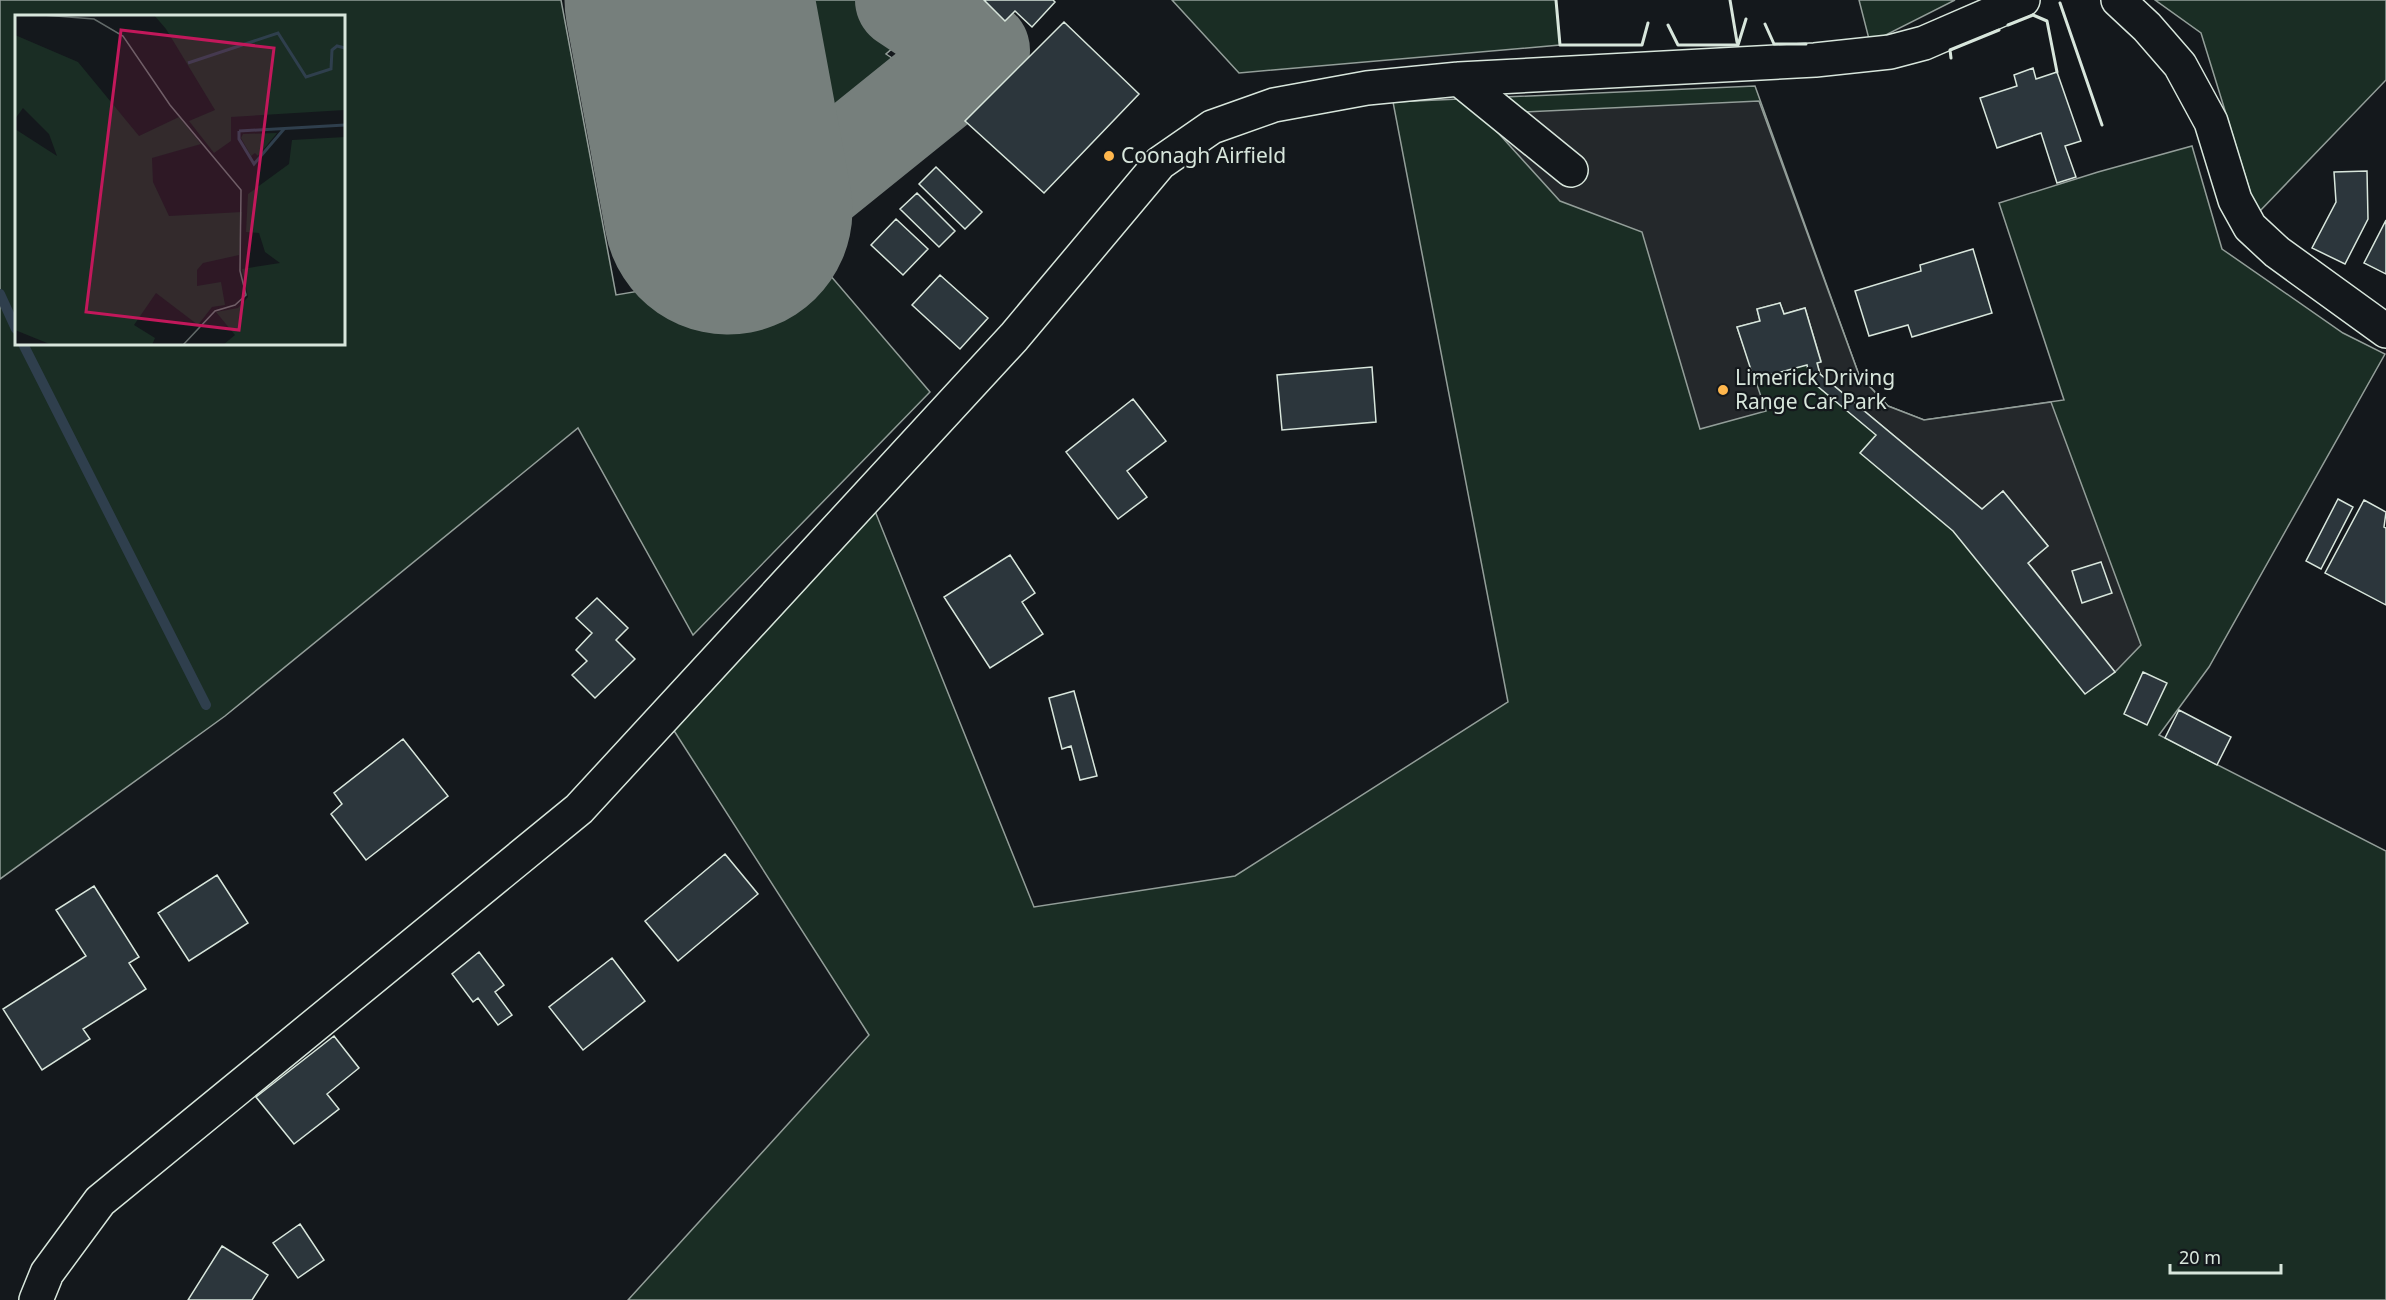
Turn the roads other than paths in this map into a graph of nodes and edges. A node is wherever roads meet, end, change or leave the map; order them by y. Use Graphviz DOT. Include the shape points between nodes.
graph roads {
  1 [pos="2023,0"];
  2 [pos="2118,0"];
  3 [pos="1459,79"];
  4 [pos="1571,170"];
  5 [pos="2386,331"];
  6 [pos="36,1300"];
  1 -- 3 [label="street" via="1924,43 1890,52"];
  2 -- 5 [label="street" via="2180,65 2211,122 2235,200 2250,227 2277,252"];
  3 -- 4 [label="street"];
  3 -- 6 [label="street" via="1367,88 1274,105 1212,127 1160,163 1014,337 579,809 99,1200 48,1273"];
}
